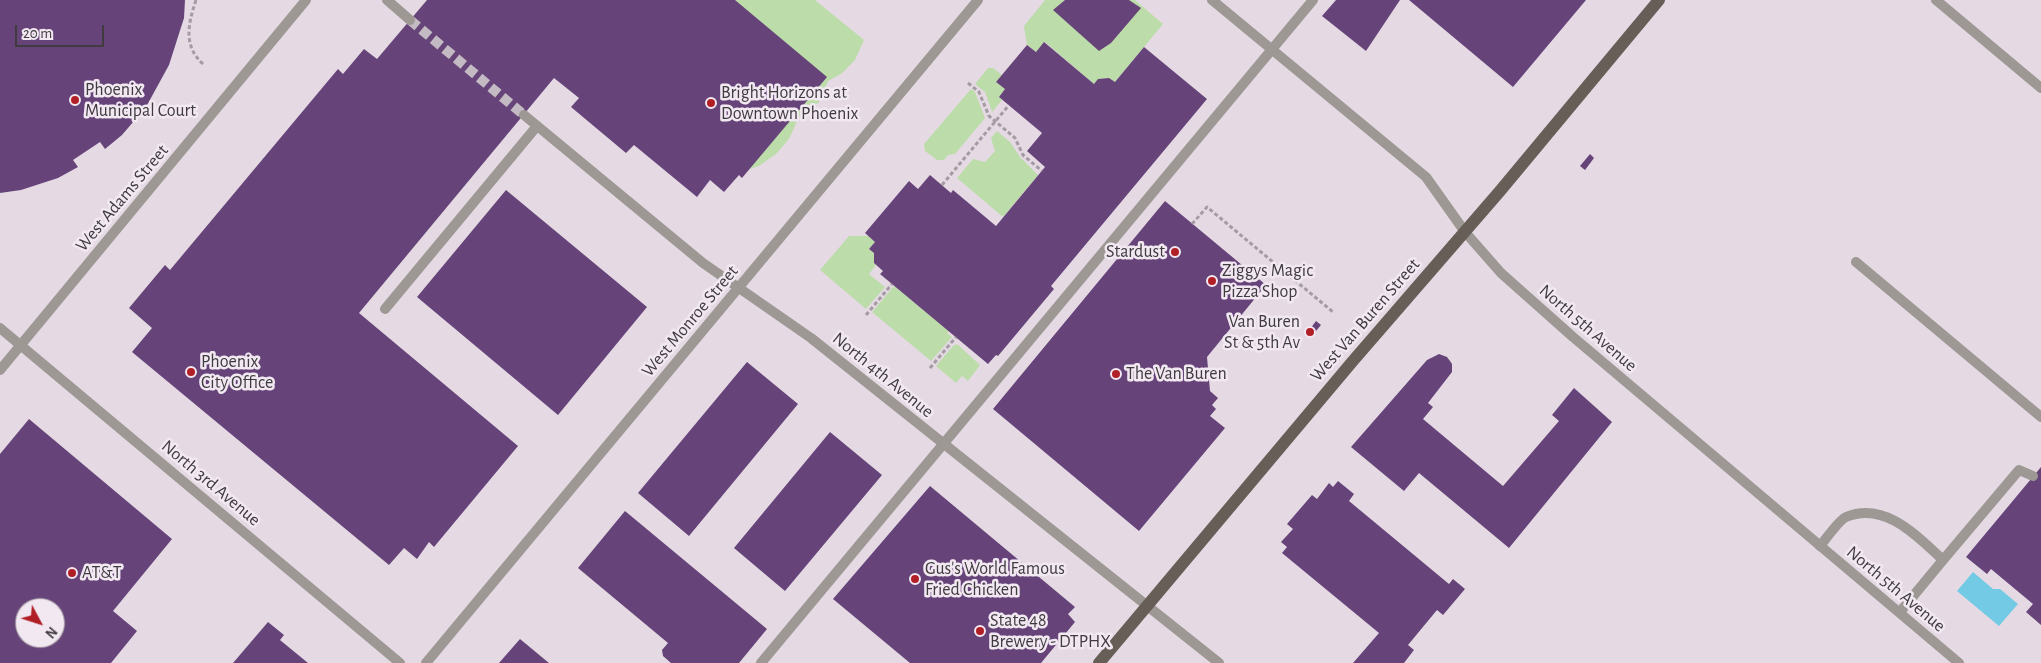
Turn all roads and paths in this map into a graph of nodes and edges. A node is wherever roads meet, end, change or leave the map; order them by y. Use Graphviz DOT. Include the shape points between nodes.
graph roads {
  1 [pos="196,0"];
  2 [pos="306,0"];
  3 [pos="387,0"];
  4 [pos="978,0"];
  5 [pos="1212,0"];
  6 [pos="1313,0"];
  7 [pos="1659,0"];
  8 [pos="1936,0"];
  9 [pos="410,20"];
  10 [pos="1272,50"];
  11 [pos="203,64"];
  12 [pos="968,83"];
  13 [pos="2041,88"];
  14 [pos="1009,105"];
  15 [pos="524,115"];
  16 [pos="537,126"];
  17 [pos="1042,171"];
  18 [pos="942,185"];
  19 [pos="1192,224"];
  20 [pos="1465,232"];
  21 [pos="1856,262"];
  22 [pos="892,284"];
  23 [pos="738,288"];
  24 [pos="385,309"];
  25 [pos="1333,312"];
  26 [pos="866,315"];
  27 [pos="0,328"];
  28 [pos="956,337"];
  29 [pos="21,345"];
  30 [pos="930,368"];
  31 [pos="0,370"];
  32 [pos="2041,418"];
  33 [pos="944,444"];
  34 [pos="2033,476"];
  35 [pos="1820,546"];
  36 [pos="1943,560"];
  37 [pos="1148,605"];
  38 [pos="1900,612"];
  39 [pos="400,663"];
  40 [pos="426,663"];
  41 [pos="761,663"];
  42 [pos="1099,663"];
  43 [pos="1220,663"];
  44 [pos="1959,663"];
  1 -- 11 [label="path" via="189,39 194,56"];
  2 -- 29 [label="street, West Adams Street"];
  3 -- 9 [label="street"];
  4 -- 23 [label="street, West Monroe Street"];
  5 -- 10 [label="street, North 5th Avenue"];
  6 -- 10 [label="street"];
  7 -- 20 [label="main road, West Van Buren Street"];
  8 -- 13 [label="street"];
  10 -- 20 [label="street, North 5th Avenue" via="1426,177"];
  10 -- 33 [label="street"];
  12 -- 17 [label="path" via="979,92 988,116 1015,138 1023,155"];
  14 -- 18 [label="path, bridge"];
  15 -- 16 [label="street, North 4th Avenue"];
  16 -- 23 [label="street, North 4th Avenue"];
  16 -- 24 [label="street"];
  19 -- 25 [label="path" via="1207,207"];
  20 -- 35 [label="street, North 5th Avenue" via="1501,273 1573,337"];
  20 -- 37 [label="main road, West Van Buren Street"];
  21 -- 32 [label="street"];
  22 -- 26 [label="path"];
  23 -- 33 [label="street, North 4th Avenue" via="810,338"];
  23 -- 40 [label="street, West Monroe Street"];
  27 -- 29 [label="street, North 3rd Avenue"];
  28 -- 30 [label="path"];
  29 -- 31 [label="street, West Adams Street"];
  29 -- 39 [label="street, North 3rd Avenue"];
  33 -- 37 [label="street, North 4th Avenue"];
  33 -- 41 [label="street"];
  34 -- 36 [label="street" via="2019,470"];
  35 -- 36 [label="street" via="1844,518 1866,513 1891,518 1911,530"];
  35 -- 38 [label="street, North 5th Avenue"];
  36 -- 38 [label="street"];
  37 -- 42 [label="main road, West Van Buren Street"];
  37 -- 43 [label="street, North 4th Avenue"];
  38 -- 44 [label="street, North 5th Avenue"];
}
